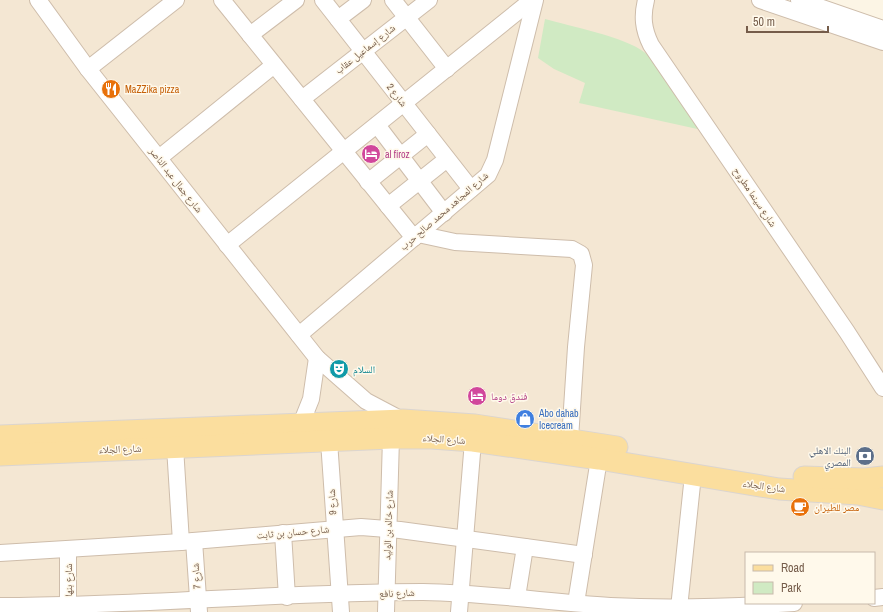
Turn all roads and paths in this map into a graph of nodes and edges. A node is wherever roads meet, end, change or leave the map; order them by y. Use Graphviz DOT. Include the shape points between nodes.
graph roads {
  1 [pos="38,0"];
  2 [pos="176,0"];
  3 [pos="222,0"];
  4 [pos="296,0"];
  5 [pos="323,0"];
  6 [pos="363,0"];
  7 [pos="393,0"];
  8 [pos="429,0"];
  9 [pos="646,0"];
  10 [pos="760,0"];
  11 [pos="799,0"];
  12 [pos="529,1"];
  13 [pos="407,17"];
  14 [pos="338,19"];
  15 [pos="883,29"];
  16 [pos="250,35"];
  17 [pos="883,42"];
  18 [pos="363,51"];
  19 [pos="274,65"];
  20 [pos="88,69"];
  21 [pos="447,69"];
  22 [pos="302,99"];
  23 [pos="404,104"];
  24 [pos="377,125"];
  25 [pos="428,134"];
  26 [pos="344,152"];
  27 [pos="401,156"];
  28 [pos="159,158"];
  29 [pos="447,159"];
  30 [pos="420,181"];
  31 [pos="368,182"];
  32 [pos="471,190"];
  33 [pos="388,206"];
  34 [pos="444,213"];
  35 [pos="416,236"];
  36 [pos="227,245"];
  37 [pos="299,335"];
  38 [pos="317,358"];
  39 [pos="883,388"];
  40 [pos="404,420"];
  41 [pos="302,424"];
  42 [pos="0,436"];
  43 [pos="391,438"];
  44 [pos="570,439"];
  45 [pos="329,441"];
  46 [pos="473,441"];
  47 [pos="293,443"];
  48 [pos="174,447"];
  49 [pos="0,455"];
  50 [pos="599,459"];
  51 [pos="693,475"];
  52 [pos="883,477"];
  53 [pos="883,499"];
  54 [pos="334,528"];
  55 [pos="388,528"];
  56 [pos="283,533"];
  57 [pos="465,539"];
  58 [pos="187,542"];
  59 [pos="525,547"];
  60 [pos="68,549"];
  61 [pos="0,553"];
  62 [pos="584,555"];
  63 [pos="460,593"];
  64 [pos="340,594"];
  65 [pos="386,594"];
  66 [pos="287,596"];
  67 [pos="517,598"];
  68 [pos="576,603"];
  69 [pos="778,604"];
  70 [pos="0,606"];
  71 [pos="199,606"];
  72 [pos="540,606"];
  73 [pos="136,608"];
  74 [pos="679,608"];
  75 [pos="68,609"];
  76 [pos="341,612"];
  77 [pos="386,612"];
  78 [pos="459,612"];
  1 -- 20 [label="street, شارع جمال عبد الناصر"];
  2 -- 20 [label="street"];
  3 -- 16 [label="street"];
  4 -- 16 [label="street"];
  5 -- 14 [label="street, شارع 2"];
  6 -- 14 [label="street"];
  7 -- 13 [label="street"];
  8 -- 13 [label="street, شارع إسماعيل عقاب"];
  9 -- 39 [label="street, شارع سينما مطروح" via="643,18 651,45"];
  10 -- 17 [label="street"];
  11 -- 15 [label="street"];
  12 -- 21 [label="street"];
  12 -- 32 [label="street, شارع المجاهد محمد صالح حرب" via="496,160 488,175"];
  13 -- 18 [label="street, شارع إسماعيل عقاب"];
  13 -- 21 [label="street"];
  14 -- 18 [label="street, شارع 2"];
  16 -- 19 [label="street"];
  18 -- 22 [label="street, شارع إسماعيل عقاب"];
  18 -- 23 [label="street, شارع 2"];
  19 -- 22 [label="street"];
  19 -- 28 [label="street"];
  20 -- 28 [label="street, شارع جمال عبد الناصر"];
  21 -- 23 [label="street"];
  22 -- 26 [label="street"];
  23 -- 24 [label="street"];
  23 -- 25 [label="street, شارع 2"];
  24 -- 26 [label="street"];
  24 -- 27 [label="street"];
  25 -- 27 [label="street"];
  25 -- 29 [label="street, شارع 2"];
  26 -- 31 [label="street"];
  26 -- 36 [label="street"];
  27 -- 30 [label="street"];
  27 -- 31 [label="street"];
  28 -- 36 [label="street, شارع جمال عبد الناصر"];
  29 -- 30 [label="street"];
  29 -- 32 [label="street, شارع 2"];
  30 -- 33 [label="street"];
  30 -- 34 [label="street"];
  31 -- 33 [label="street"];
  32 -- 34 [label="street, شارع المجاهد محمد صالح حرب"];
  33 -- 35 [label="street"];
  34 -- 35 [label="street, شارع المجاهد محمد صالح حرب"];
  35 -- 37 [label="street, شارع المجاهد محمد صالح حرب"];
  35 -- 44 [label="street" via="454,242 572,249 581,254 584,265"];
  36 -- 37 [label="street, شارع جمال عبد الناصر"];
  37 -- 38 [label="street, شارع جمال عبد الناصر"];
  38 -- 40 [label="street, شارع جمال عبد الناصر" via="361,397"];
  38 -- 41 [label="street" via="314,386"];
  40 -- 41 [label="main road, شارع الجلاء"];
  40 -- 44 [label="main road, شارع الجلاء" via="467,424"];
  41 -- 42 [label="main road, شارع الجلاء"];
  41 -- 47 [label="street"];
  43 -- 45 [label="main road, شارع الجلاء"];
  43 -- 46 [label="main road, شارع الجلاء"];
  43 -- 55 [label="street, شارع خالد بن الوليد"];
  44 -- 52 [label="main road, شارع الجلاء" via="782,475"];
  45 -- 47 [label="main road, شارع الجلاء"];
  45 -- 54 [label="street, شارع 9"];
  46 -- 50 [label="main road, شارع الجلاء"];
  46 -- 57 [label="street"];
  47 -- 48 [label="main road, شارع الجلاء"];
  48 -- 49 [label="main road, شارع الجلاء"];
  48 -- 58 [label="street, شارع 7"];
  50 -- 51 [label="main road, شارع الجلاء"];
  50 -- 62 [label="street"];
  51 -- 53 [label="main road, شارع الجلاء" via="779,489 858,494"];
  51 -- 74 [label="street"];
  54 -- 55 [label="street, شارع حسان بن ثابت"];
  54 -- 56 [label="street, شارع حسان بن ثابت"];
  54 -- 64 [label="street, شارع 9"];
  55 -- 57 [label="street, شارع حسان بن ثابت"];
  55 -- 65 [label="street, شارع خالد بن الوليد"];
  56 -- 58 [label="street, شارع حسان بن ثابت"];
  56 -- 66 [label="street"];
  57 -- 59 [label="street, شارع حسان بن ثابت"];
  57 -- 63 [label="street"];
  58 -- 60 [label="street, شارع حسان بن ثابت"];
  58 -- 71 [label="street, شارع 7"];
  59 -- 62 [label="street, شارع حسان بن ثابت"];
  59 -- 67 [label="street"];
  60 -- 61 [label="street, شارع حسان بن ثابت"];
  60 -- 75 [label="street, شارع بنها"];
  62 -- 68 [label="street"];
  63 -- 65 [label="street, شارع نافع"];
  63 -- 67 [label="street, شارع نافع"];
  63 -- 78 [label="street"];
  64 -- 65 [label="street, شارع نافع"];
  64 -- 66 [label="street, شارع نافع"];
  64 -- 76 [label="street, شارع 9"];
  65 -- 77 [label="street, شارع خالد بن الوليد"];
  66 -- 71 [label="street, شارع نافع"];
  67 -- 72 [label="street, شارع نافع"];
  68 -- 72 [label="street, شارع نافع"];
  68 -- 74 [label="street, شارع نافع"];
  69 -- 74 [label="street, شارع نافع"];
  70 -- 75 [label="street, شارع نافع"];
  71 -- 73 [label="street, شارع نافع"];
  73 -- 75 [label="street, شارع نافع"];
}
